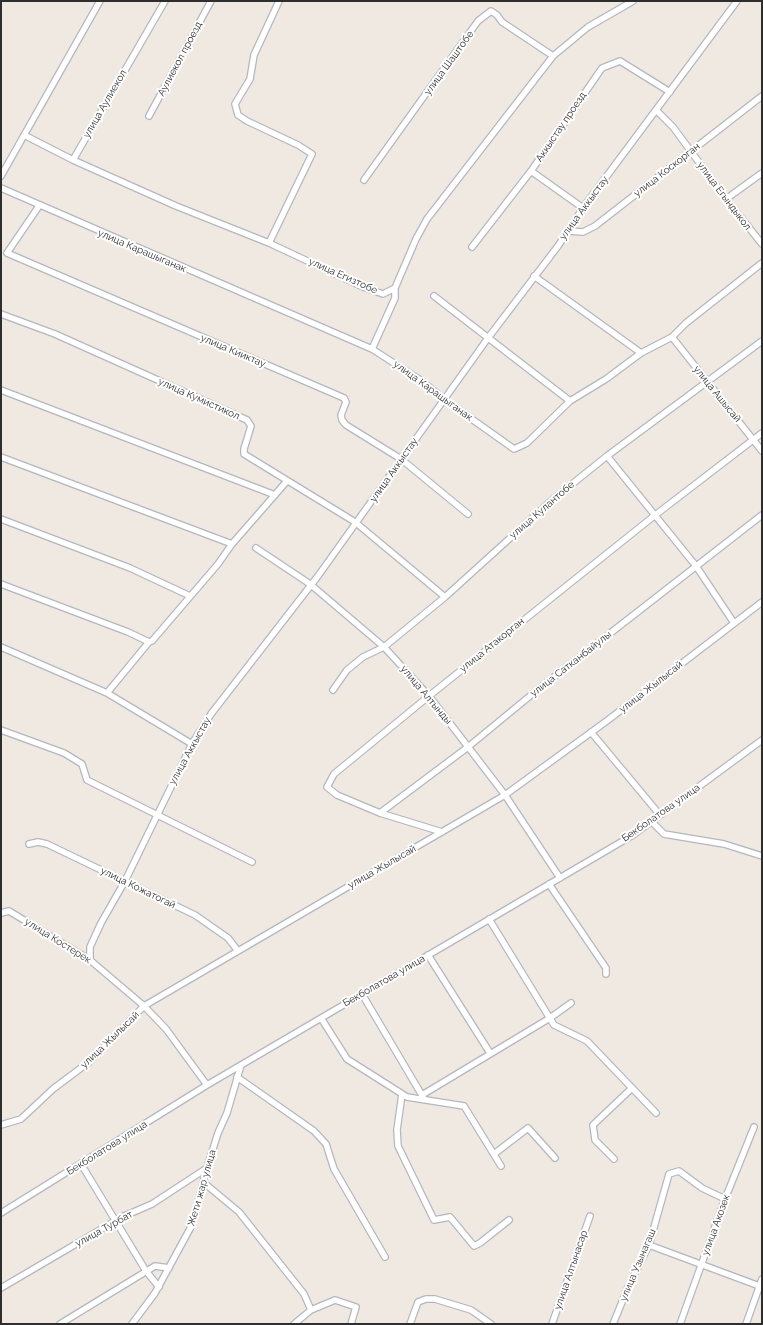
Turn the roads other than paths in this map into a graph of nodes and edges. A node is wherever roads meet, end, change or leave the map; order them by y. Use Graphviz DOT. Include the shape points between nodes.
graph roads {
  1 [pos="100,1"];
  2 [pos="165,1"];
  3 [pos="211,1"];
  4 [pos="279,1"];
  5 [pos="634,1"];
  6 [pos="737,1"];
  7 [pos="553,56"];
  8 [pos="670,92"];
  9 [pos="762,96"];
  10 [pos="656,110"];
  11 [pos="149,116"];
  12 [pos="24,135"];
  13 [pos="691,151"];
  14 [pos="73,160"];
  15 [pos="531,171"];
  16 [pos="762,172"];
  17 [pos="1,176"];
  18 [pos="364,180"];
  19 [pos="1,188"];
  20 [pos="726,199"];
  21 [pos="39,206"];
  22 [pos="583,208"];
  23 [pos="567,231"];
  24 [pos="268,243"];
  25 [pos="762,244"];
  26 [pos="472,247"];
  27 [pos="762,263"];
  28 [pos="534,276"];
  29 [pos="395,288"];
  30 [pos="434,296"];
  31 [pos="1,314"];
  32 [pos="488,338"];
  33 [pos="672,338"];
  34 [pos="762,341"];
  35 [pos="372,349"];
  36 [pos="641,353"];
  37 [pos="706,381"];
  38 [pos="1,390"];
  39 [pos="444,400"];
  40 [pos="570,401"];
  41 [pos="762,433"];
  42 [pos="753,440"];
  43 [pos="762,451"];
  44 [pos="607,456"];
  45 [pos="1,458"];
  46 [pos="401,459"];
  47 [pos="288,481"];
  48 [pos="275,495"];
  49 [pos="468,514"];
  50 [pos="762,515"];
  51 [pos="654,516"];
  52 [pos="1,520"];
  53 [pos="356,522"];
  54 [pos="232,544"];
  55 [pos="256,548"];
  56 [pos="696,566"];
  57 [pos="1,584"];
  58 [pos="310,584"];
  59 [pos="190,596"];
  60 [pos="445,597"];
  61 [pos="762,602"];
  62 [pos="734,623"];
  63 [pos="149,642"];
  64 [pos="384,647"];
  65 [pos="1,648"];
  66 [pos="333,690"];
  67 [pos="107,693"];
  68 [pos="429,696"];
  69 [pos="1,730"];
  70 [pos="591,732"];
  71 [pos="762,740"];
  72 [pos="192,744"];
  73 [pos="468,747"];
  74 [pos="505,795"];
  75 [pos="380,813"];
  76 [pos="156,815"];
  77 [pos="660,815"];
  78 [pos="651,821"];
  79 [pos="442,832"];
  80 [pos="29,844"];
  81 [pos="762,856"];
  82 [pos="252,862"];
  83 [pos="560,878"];
  84 [pos="125,882"];
  85 [pos="549,884"];
  86 [pos="1,913"];
  87 [pos="489,919"];
  88 [pos="238,951"];
  89 [pos="428,955"];
  90 [pos="90,960"];
  91 [pos="606,974"];
  92 [pos="362,994"];
  93 [pos="572,1003"];
  94 [pos="144,1006"];
  95 [pos="321,1018"];
  96 [pos="550,1018"];
  97 [pos="490,1053"];
  98 [pos="241,1065"];
  99 [pos="237,1077"];
  100 [pos="207,1085"];
  101 [pos="632,1088"];
  102 [pos="402,1094"];
  103 [pos="423,1097"];
  104 [pos="656,1113"];
  105 [pos="1,1125"];
  106 [pos="754,1127"];
  107 [pos="494,1154"];
  108 [pos="555,1158"];
  109 [pos="614,1159"];
  110 [pos="81,1164"];
  111 [pos="501,1166"];
  112 [pos="207,1168"];
  113 [pos="203,1182"];
  114 [pos="725,1199"];
  115 [pos="1,1213"];
  116 [pos="590,1216"];
  117 [pos="509,1220"];
  118 [pos="115,1221"];
  119 [pos="649,1245"];
  120 [pos="386,1257"];
  121 [pos="701,1265"];
  122 [pos="169,1268"];
  123 [pos="146,1271"];
  124 [pos="762,1279"];
  125 [pos="158,1287"];
  126 [pos="761,1287"];
  127 [pos="1,1288"];
  128 [pos="311,1310"];
  129 [pos="60,1324"];
  130 [pos="132,1324"];
  131 [pos="294,1324"];
  132 [pos="351,1324"];
  133 [pos="410,1324"];
  134 [pos="491,1324"];
  135 [pos="552,1324"];
  136 [pos="613,1324"];
  137 [pos="680,1324"];
  138 [pos="746,1324"];
  1 -- 12 [label="street"];
  2 -- 14 [label="street, улица Аулиекол"];
  3 -- 11 [label="street, Аулиекол проезд"];
  4 -- 24 [label="street" via="254,55 250,79 235,104 238,115 246,121 312,154"];
  5 -- 7 [label="street" via="588,27"];
  6 -- 8 [label="street, улица Аккыстау"];
  7 -- 18 [label="street, улица Шаштобе" via="502,22 491,11 478,22"];
  7 -- 29 [label="street" via="427,220"];
  8 -- 10 [label="street, улица Аккыстау"];
  8 -- 15 [label="street, Аккыстау проезд" via="620,61 602,68"];
  9 -- 13 [label="street, улица Коскорган"];
  10 -- 13 [label="street, улица Егындыкол"];
  10 -- 22 [label="street, улица Аккыстау"];
  12 -- 14 [label="street"];
  12 -- 17 [label="street"];
  13 -- 20 [label="street, улица Егындыкол"];
  13 -- 23 [label="street, улица Коскорган" via="595,226 583,232"];
  14 -- 24 [label="street, улица Егизтобе"];
  15 -- 22 [label="street"];
  15 -- 26 [label="street, Аккыстау проезд"];
  16 -- 20 [label="street"];
  19 -- 21 [label="street, улица Карашыганак"];
  20 -- 25 [label="street, улица Егындыкол"];
  21 -- 35 [label="street, улица Карашыганак"];
  21 -- 46 [label="street, улица Кииктау" via="7,253 344,398 346,402 341,415 346,425"];
  22 -- 23 [label="street, улица Аккыстау"];
  23 -- 28 [label="street, улица Аккыстау"];
  24 -- 29 [label="street, улица Егизтобе" via="377,293 383,294"];
  27 -- 33 [label="street, улица Карашыганак" via="686,323"];
  28 -- 32 [label="street, улица Аккыстау"];
  28 -- 36 [label="street"];
  29 -- 35 [label="street" via="395,298"];
  30 -- 32 [label="street"];
  31 -- 47 [label="street, улица Кумистикол" via="55,334 247,420 251,426 244,454"];
  32 -- 39 [label="street, улица Аккыстау"];
  32 -- 40 [label="street"];
  33 -- 36 [label="street, улица Карашыганак"];
  33 -- 37 [label="street, улица Ашысай"];
  34 -- 37 [label="street, улица Кулантобе"];
  35 -- 39 [label="street, улица Карашыганак" via="422,381"];
  36 -- 40 [label="street, улица Карашыганак"];
  37 -- 42 [label="street, улица Ашысай"];
  37 -- 44 [label="street, улица Кулантобе"];
  38 -- 48 [label="street"];
  39 -- 40 [label="street, улица Карашыганак" via="514,449 526,443"];
  39 -- 46 [label="street, улица Аккыстау"];
  41 -- 42 [label="street, улица Атакорган"];
  42 -- 43 [label="street, улица Ашысай"];
  42 -- 51 [label="street, улица Атакорган"];
  44 -- 51 [label="street"];
  44 -- 60 [label="street, улица Кулантобе" via="551,501"];
  45 -- 54 [label="street"];
  46 -- 49 [label="street, улица Кииктау"];
  46 -- 53 [label="street, улица Аккыстау"];
  47 -- 48 [label="street"];
  47 -- 53 [label="street, улица Кумистикол"];
  48 -- 54 [label="street"];
  50 -- 56 [label="street, улица Сатканбайулы"];
  51 -- 56 [label="street"];
  51 -- 68 [label="street, улица Атакорган"];
  52 -- 59 [label="street" via="130,568"];
  53 -- 58 [label="street, улица Аккыстау"];
  53 -- 60 [label="street, улица Кумистикол"];
  54 -- 59 [label="street"];
  55 -- 58 [label="street, улица Алтынды"];
  56 -- 62 [label="street"];
  56 -- 73 [label="street, улица Сатканбайулы"];
  57 -- 63 [label="street"];
  58 -- 64 [label="street, улица Алтынды"];
  58 -- 72 [label="street, улица Аккыстау" via="211,714"];
  59 -- 63 [label="street"];
  60 -- 64 [label="street, улица Кулантобе"];
  61 -- 62 [label="street, улица Жылысай"];
  62 -- 70 [label="street, улица Жылысай"];
  63 -- 67 [label="street"];
  64 -- 66 [label="street, улица Кулантобе" via="363,657 347,670"];
  64 -- 68 [label="street, улица Алтынды"];
  65 -- 67 [label="street"];
  67 -- 72 [label="street"];
  68 -- 73 [label="street, улица Алтынды"];
  68 -- 75 [label="street, улица Атакорган" via="334,774 327,786 337,795"];
  69 -- 76 [label="street" via="64,753 82,764 87,780"];
  70 -- 74 [label="street, улица Жылысай"];
  70 -- 77 [label="street"];
  71 -- 77 [label="street, Бекболатова улица"];
  72 -- 76 [label="street, улица Аккыстау"];
  73 -- 74 [label="street, улица Алтынды"];
  73 -- 75 [label="street, улица Сатканбайулы"];
  74 -- 79 [label="street, улица Жылысай"];
  74 -- 83 [label="street, улица Алтынды"];
  75 -- 79 [label="street, улица Атакорган"];
  76 -- 82 [label="street"];
  76 -- 84 [label="street, улица Аккыстау"];
  77 -- 78 [label="street, Бекболатова улица"];
  78 -- 81 [label="street" via="664,834 724,844"];
  78 -- 83 [label="street, Бекболатова улица" via="633,835"];
  79 -- 88 [label="street, улица Жылысай"];
  80 -- 84 [label="street, улица Кожатогай" via="47,844"];
  83 -- 85 [label="street, Бекболатова улица"];
  84 -- 88 [label="street, улица Кожатогай" via="195,915 228,938"];
  84 -- 90 [label="street, улица Аккыстау" via="101,922 90,947"];
  85 -- 87 [label="street, Бекболатова улица"];
  85 -- 91 [label="street" via="606,968"];
  86 -- 90 [label="street, улица Костерек" via="9,911"];
  87 -- 89 [label="street, Бекболатова улица"];
  87 -- 96 [label="street"];
  88 -- 94 [label="street, улица Жылысай"];
  89 -- 92 [label="street, Бекболатова улица"];
  89 -- 97 [label="street"];
  90 -- 94 [label="street, улица Костерек"];
  92 -- 95 [label="street, Бекболатова улица"];
  92 -- 103 [label="street"];
  93 -- 96 [label="street"];
  94 -- 100 [label="street, улица Костерек" via="166,1028"];
  94 -- 105 [label="street, улица Жылысай" via="89,1062 53,1089 21,1118"];
  95 -- 98 [label="street, Бекболатова улица"];
  95 -- 102 [label="street" via="347,1059"];
  96 -- 97 [label="street"];
  96 -- 101 [label="street" via="554,1025 587,1041"];
  97 -- 103 [label="street"];
  98 -- 99 [label="street, Жети жар улица"];
  98 -- 100 [label="street, Бекболатова улица"];
  99 -- 112 [label="street, Жети жар улица"];
  99 -- 120 [label="street" via="314,1132 326,1144 334,1169"];
  100 -- 110 [label="street, Бекболатова улица"];
  101 -- 104 [label="street"];
  101 -- 109 [label="street" via="593,1125 595,1140"];
  102 -- 103 [label="street" via="407,1097"];
  102 -- 117 [label="street" via="397,1130 398,1146 434,1220 450,1217 474,1246"];
  103 -- 107 [label="street" via="464,1106"];
  106 -- 114 [label="street, улица Акозек"];
  107 -- 108 [label="street" via="528,1128"];
  107 -- 111 [label="street"];
  110 -- 115 [label="street, Бекболатова улица"];
  110 -- 118 [label="street"];
  112 -- 113 [label="street, Жети жар улица"];
  112 -- 118 [label="street, улица Турбат" via="152,1204"];
  113 -- 122 [label="street, Жети жар улица" via="192,1225"];
  113 -- 128 [label="street" via="239,1212 304,1294"];
  114 -- 119 [label="street, улица Узынагаш" via="702,1188 679,1172 669,1174"];
  114 -- 121 [label="street, улица Акозек"];
  116 -- 135 [label="street, улица Алтынасар"];
  118 -- 123 [label="street"];
  118 -- 127 [label="street, улица Турбат"];
  119 -- 121 [label="street"];
  119 -- 136 [label="street, улица Узынагаш"];
  121 -- 126 [label="street"];
  121 -- 137 [label="street, улица Акозек"];
  122 -- 123 [label="street" via="155,1266"];
  122 -- 125 [label="street, Жети жар улица"];
  123 -- 125 [label="street"];
  123 -- 129 [label="street"];
  124 -- 126 [label="street"];
  125 -- 130 [label="street, Жети жар улица"];
  126 -- 138 [label="street"];
  128 -- 131 [label="street"];
  128 -- 132 [label="street" via="335,1300 356,1307"];
  133 -- 134 [label="street" via="421,1299 435,1299 471,1310"];
}
